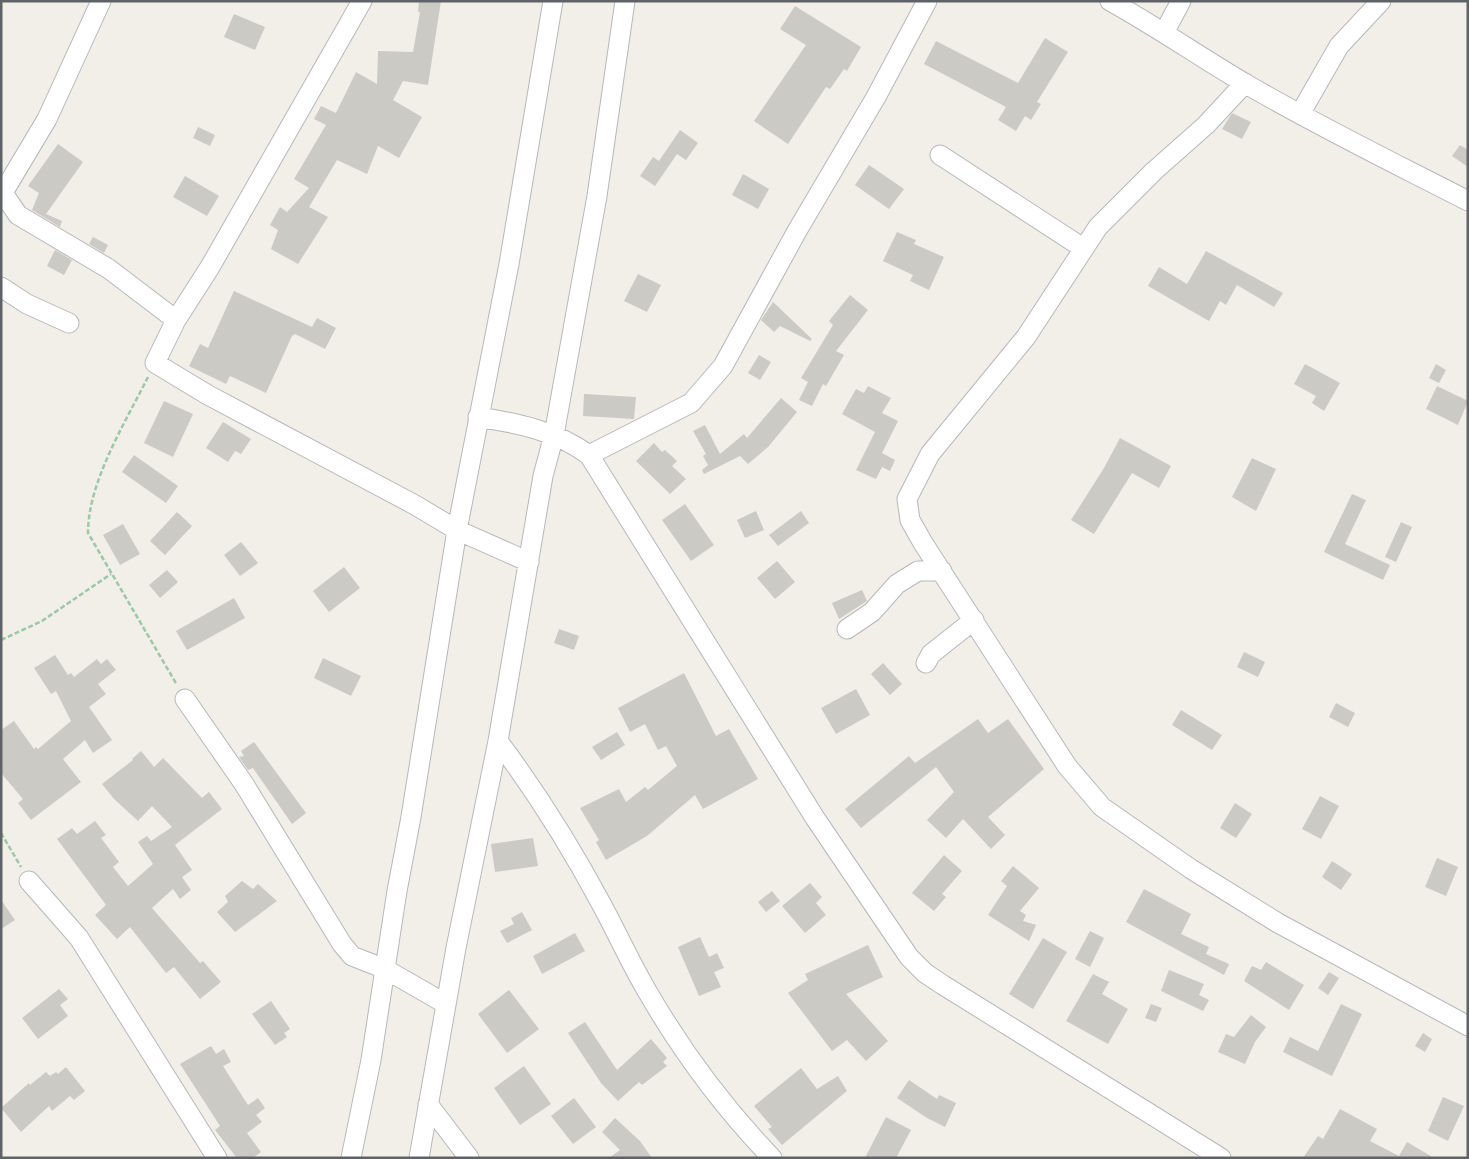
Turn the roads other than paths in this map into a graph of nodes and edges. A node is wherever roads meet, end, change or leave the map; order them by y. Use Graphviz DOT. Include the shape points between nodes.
graph roads {
  1 [pos="101,1"];
  2 [pos="362,1"];
  3 [pos="553,1"];
  4 [pos="625,1"];
  5 [pos="928,1"];
  6 [pos="1110,1"];
  7 [pos="1181,1"];
  8 [pos="1381,1"];
  9 [pos="1165,31"];
  10 [pos="1245,83"];
  11 [pos="1300,114"];
  12 [pos="940,155"];
  13 [pos="2,195"];
  14 [pos="1468,201"];
  15 [pos="1083,248"];
  16 [pos="1,287"];
  17 [pos="176,320"];
  18 [pos="69,323"];
  19 [pos="478,417"];
  20 [pos="554,435"];
  21 [pos="589,455"];
  22 [pos="457,530"];
  23 [pos="529,562"];
  24 [pos="942,571"];
  25 [pos="974,620"];
  26 [pos="847,629"];
  27 [pos="926,663"];
  28 [pos="185,699"];
  29 [pos="498,741"];
  30 [pos="29,880"];
  31 [pos="385,969"];
  32 [pos="446,1004"];
  33 [pos="1468,1026"];
  34 [pos="428,1104"];
  35 [pos="216,1158"];
  36 [pos="351,1158"];
  37 [pos="419,1158"];
  38 [pos="469,1158"];
  39 [pos="772,1158"];
  40 [pos="1221,1158"];
  1 -- 13 [label="street" via="47,119"];
  2 -- 17 [label="street" via="210,267"];
  3 -- 19 [label="street" via="509,264"];
  4 -- 20 [label="street" via="596,196"];
  5 -- 21 [label="street" via="723,366 692,403"];
  6 -- 9 [label="street"];
  7 -- 9 [label="street"];
  8 -- 11 [label="street" via="1339,46"];
  9 -- 10 [label="street"];
  10 -- 11 [label="street"];
  10 -- 15 [label="street" via="1206,125 1098,227"];
  11 -- 14 [label="street"];
  12 -- 15 [label="street"];
  13 -- 17 [label="street" via="18,215 109,269"];
  15 -- 24 [label="street" via="1026,337 930,454 909,491 906,507 910,520"];
  16 -- 18 [label="street" via="27,304"];
  17 -- 22 [label="street" via="155,363"];
  19 -- 20 [label="street" via="521,424"];
  19 -- 22 [label="street"];
  20 -- 21 [label="street"];
  20 -- 23 [label="street"];
  21 -- 40 [label="street" via="815,818 909,957 943,985"];
  22 -- 23 [label="street"];
  22 -- 31 [label="street"];
  23 -- 29 [label="street"];
  24 -- 25 [label="street"];
  24 -- 26 [label="street" via="918,570 897,584 872,612"];
  25 -- 27 [label="street" via="931,654"];
  25 -- 33 [label="street" via="1067,766 1102,807 1191,869 1278,923"];
  28 -- 31 [label="street" via="244,784 342,944 352,956"];
  29 -- 32 [label="street"];
  29 -- 39 [label="street" via="529,782 559,831 662,1015 740,1125"];
  30 -- 35 [label="street" via="78,938"];
  31 -- 32 [label="street"];
  31 -- 36 [label="street"];
  32 -- 34 [label="street"];
  34 -- 37 [label="street"];
  34 -- 38 [label="street"];
}
